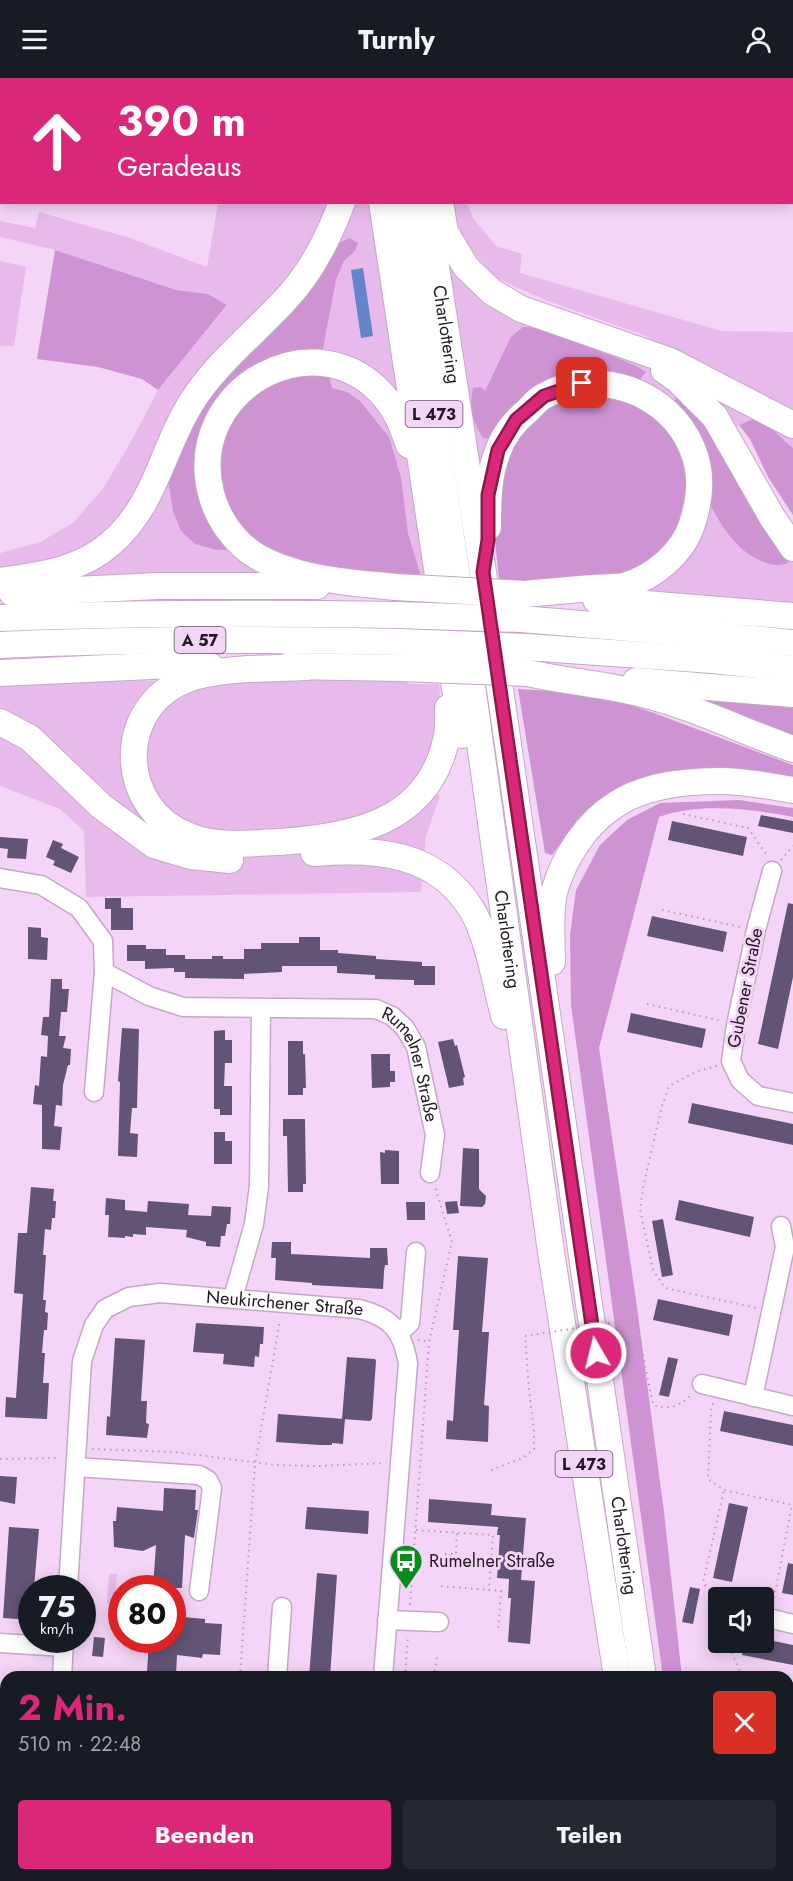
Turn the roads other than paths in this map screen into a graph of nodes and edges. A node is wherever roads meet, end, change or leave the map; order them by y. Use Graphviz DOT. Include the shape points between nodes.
graph roads {
  1 [pos="341,204"];
  2 [pos="382,204"];
  3 [pos="402,204"];
  4 [pos="426,204"];
  5 [pos="441,204"];
  6 [pos="637,350"];
  7 [pos="793,425"];
  8 [pos="424,487"];
  9 [pos="793,548"];
  10 [pos="483,572"];
  11 [pos="0,580"];
  12 [pos="395,587"];
  13 [pos="0,593"];
  14 [pos="524,594"];
  15 [pos="793,616"];
  16 [pos="0,618"];
  17 [pos="793,643"];
  18 [pos="0,645"];
  19 [pos="449,653"];
  20 [pos="306,667"];
  21 [pos="793,669"];
  22 [pos="0,673"];
  23 [pos="528,673"];
  24 [pos="793,694"];
  25 [pos="0,722"];
  26 [pos="793,750"];
  27 [pos="793,790"];
  28 [pos="772,872"];
  29 [pos="0,878"];
  30 [pos="104,972"];
  31 [pos="261,1009"];
  32 [pos="508,1034"];
  33 [pos="553,1059"];
  34 [pos="94,1092"];
  35 [pos="793,1103"];
  36 [pos="430,1173"];
  37 [pos="781,1226"];
  38 [pos="416,1252"];
  39 [pos="551,1252"];
  40 [pos="232,1298"];
  41 [pos="402,1339"];
  42 [pos="710,1387"];
  43 [pos="753,1397"];
  44 [pos="793,1406"];
  45 [pos="76,1458"];
  46 [pos="69,1575"];
  47 [pos="199,1590"];
  48 [pos="282,1607"];
  49 [pos="387,1620"];
  50 [pos="774,1620"];
  51 [pos="439,1622"];
  52 [pos="793,1624"];
  53 [pos="0,1643"];
  54 [pos="18,1643"];
  55 [pos="63,1653"];
  56 [pos="62,1671"];
  57 [pos="278,1671"];
  58 [pos="383,1671"];
  59 [pos="616,1671"];
  60 [pos="642,1671"];
  1 -- 11 [label="highway" via="310,267 287,298 212,374 190,404 152,490 132,522 110,545 89,558 55,572"];
  2 -- 8 [label="highway"];
  3 -- 39 [label="highway, Charlottering / L 473"];
  4 -- 10 [label="highway, Charlottering / L 473"];
  5 -- 6 [label="highway" via="445,232 466,267 492,292 521,309"];
  6 -- 7 [label="highway" via="670,361"];
  6 -- 9 [label="highway" via="678,380 715,417"];
  8 -- 12 [label="highway" via="401,423 387,400 351,370 324,363 290,364 263,374 239,390 219,414 209,442 206,475 215,507 231,534 257,556 317,578"];
  8 -- 19 [label="highway"];
  10 -- 14 [label="highway" via="488,495 498,450 516,420 544,396 582,383 612,384 643,395 669,412 693,449 699,484 698,508 690,531 676,552 655,572 624,586"];
  10 -- 33 [label="highway, Charlottering / L 473"];
  12 -- 13 [label="highway" via="158,586"];
  12 -- 14 [label="highway, bridge"];
  14 -- 15 [label="highway"];
  16 -- 17 [label="highway, A 57, bridge" via="397,615 521,619"];
  18 -- 21 [label="highway, A 57, bridge" via="244,639 399,642 526,647"];
  19 -- 20 [label="highway" via="447,739 437,768 416,800 386,821 348,834 223,845 188,836 163,821 143,797 134,770 134,739 145,711 163,693 188,679 219,672"];
  19 -- 32 [label="highway"];
  20 -- 22 [label="highway" via="174,665"];
  20 -- 23 [label="highway, bridge"];
  23 -- 24 [label="highway"];
  23 -- 26 [label="highway" via="644,694"];
  25 -- 32 [label="highway" via="30,738 101,806 154,845 190,856 230,860 366,852 399,856 428,867 452,883 473,912 487,949"];
  27 -- 33 [label="highway" via="722,780 683,782 646,791 615,805 589,827 568,856 554,891"];
  28 -- 35 [label="street, Gubener Straße" via="756,930 731,1060 740,1080 758,1096"];
  29 -- 30 [label="street" via="41,885 79,908 103,941"];
  30 -- 31 [label="street, Rumelner Straße" via="149,996 183,1006"];
  30 -- 34 [label="street"];
  31 -- 36 [label="street, Rumelner Straße" via="376,1009 405,1028 416,1047 435,1135"];
  31 -- 40 [label="street" via="259,1186 254,1224"];
  32 -- 39 [label="highway" via="526,1162"];
  33 -- 60 [label="highway, Charlottering / L 473"];
  37 -- 43 [label="street" via="785,1247"];
  38 -- 41 [label="street" via="410,1323"];
  39 -- 59 [label="highway, Charlottering / L 473"];
  40 -- 41 [label="street, Neukirchener Straße" via="376,1313"];
  40 -- 45 [label="street, Neukirchener Straße" via="142,1294 105,1309 94,1325 82,1361"];
  41 -- 49 [label="street" via="408,1363"];
  42 -- 43 [label="street"];
  43 -- 44 [label="street"];
  45 -- 46 [label="street, Neukirchener Straße"];
  45 -- 47 [label="street" via="199,1475 208,1480 212,1488"];
  48 -- 57 [label="street"];
  49 -- 51 [label="street"];
  49 -- 58 [label="street"];
  50 -- 52 [label="street"];
  53 -- 54 [label="street"];
  55 -- 56 [label="street"];
}
